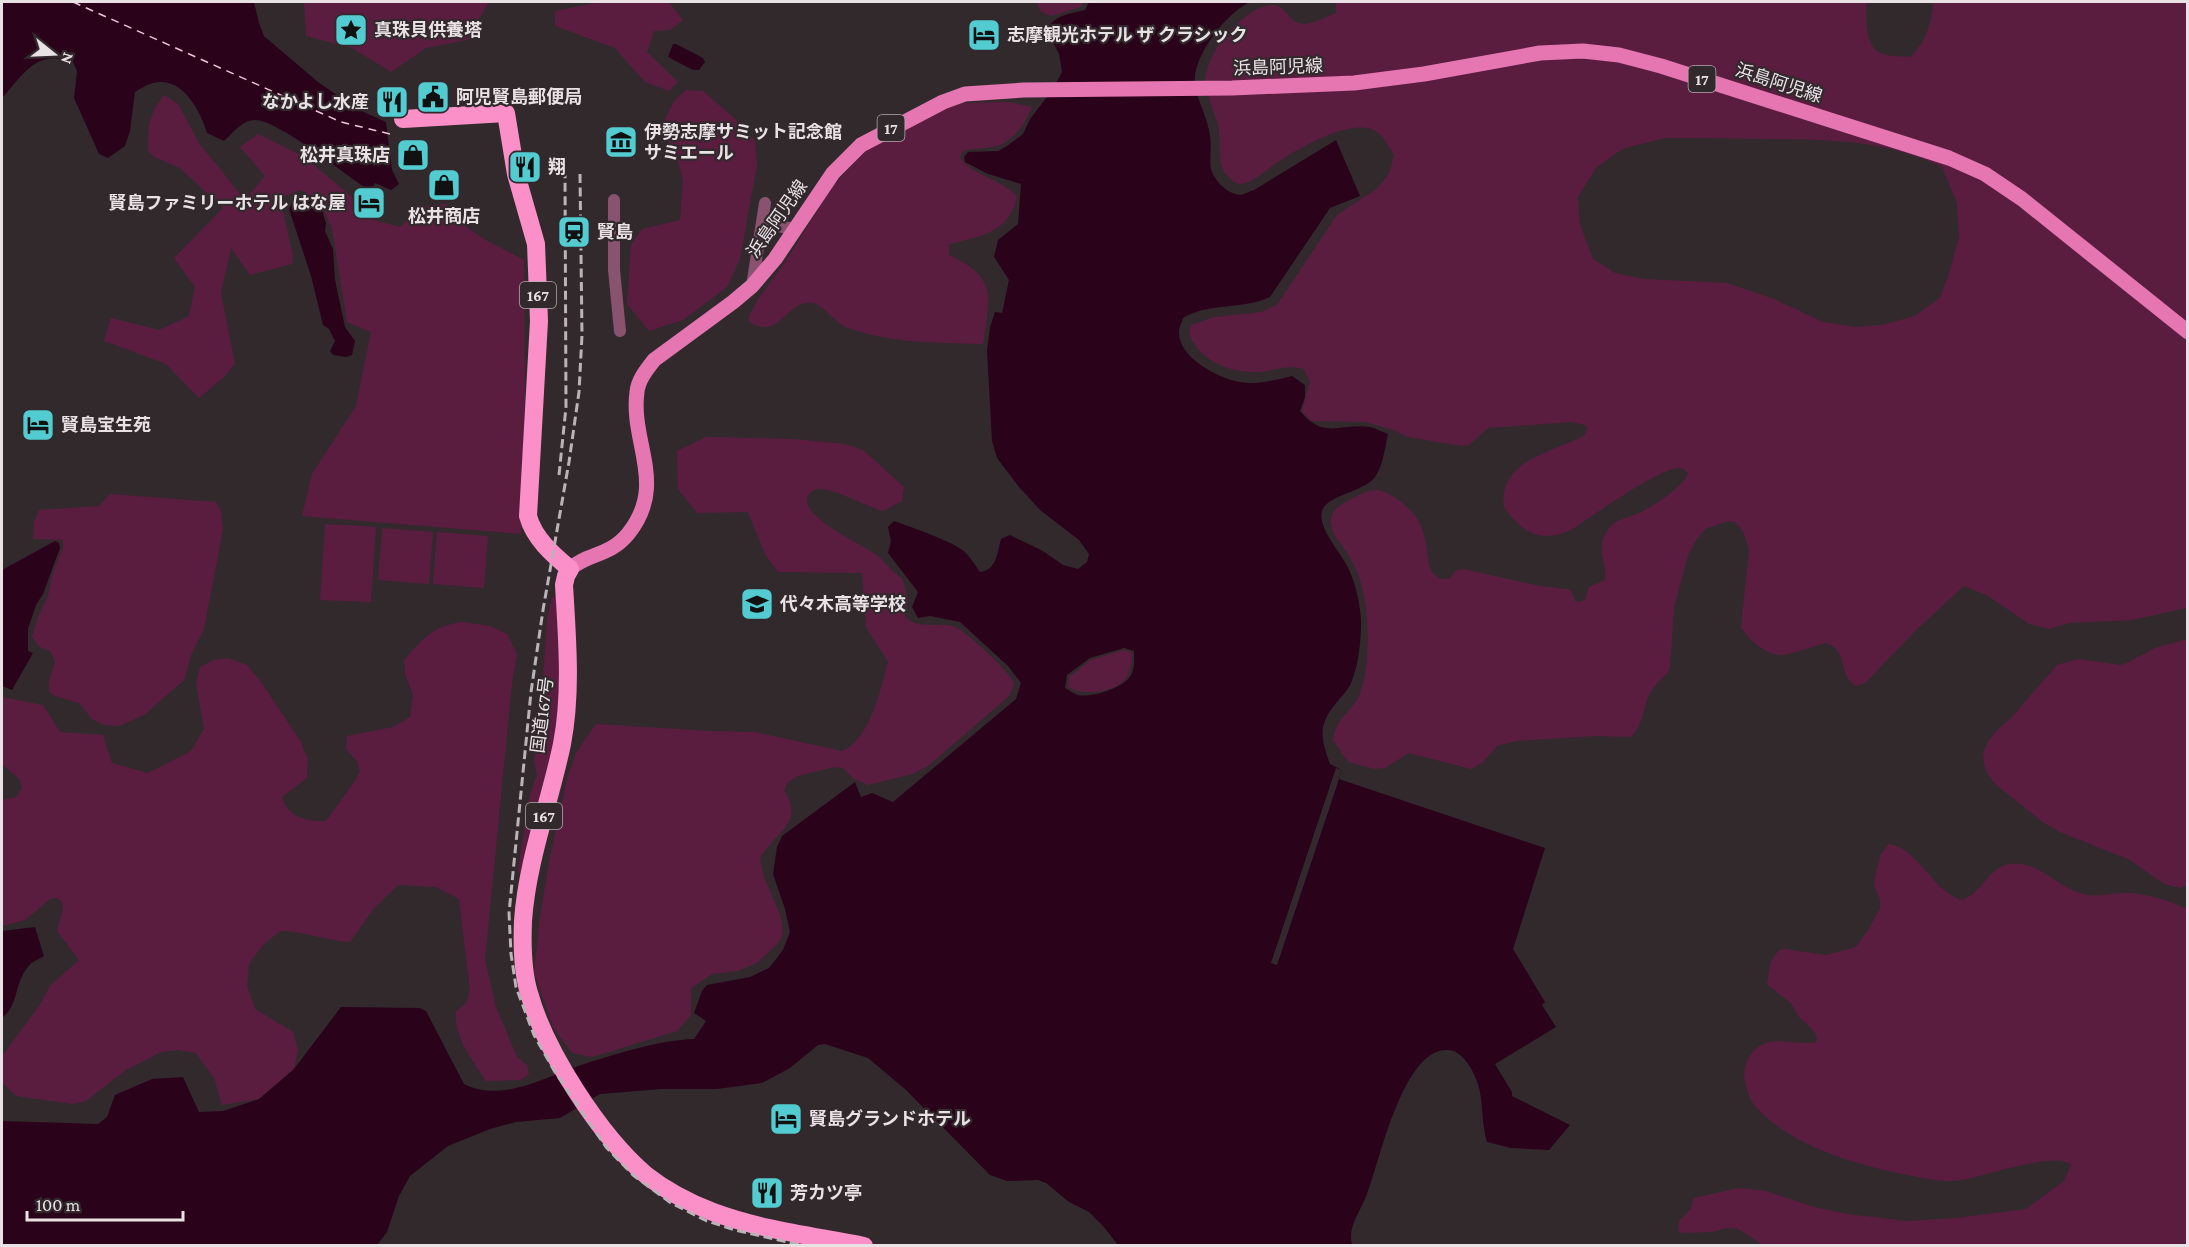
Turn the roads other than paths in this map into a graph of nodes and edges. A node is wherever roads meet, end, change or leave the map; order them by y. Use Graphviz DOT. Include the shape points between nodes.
graph roads {
  1 [pos="403,119"];
  2 [pos="614,200"];
  3 [pos="765,203"];
  4 [pos="763,218"];
  5 [pos="796,228"];
  6 [pos="752,286"];
  7 [pos="620,331"];
  8 [pos="2187,332"];
  9 [pos="570,568"];
  10 [pos="864,1245"];
  1 -- 9 [label="highway, 167" via="506,113 516,174 536,244 538,321 528,516 531,528 542,542"];
  2 -- 7 [label="street" via="614,270"];
  3 -- 4 [label="street"];
  4 -- 5 [label="street" via="779,227"];
  4 -- 6 [label="street"];
  5 -- 6 [label="main road, 浜島阿児線 / 17"];
  5 -- 8 [label="main road, 浜島阿児線 / 17" via="833,173 861,145 965,94 1354,83 1540,53 1583,51 1661,66 1923,149 1985,174 2022,199"];
  6 -- 9 [label="main road, 浜島阿児線 / 17" via="654,360 645,371 636,404 647,474 640,513 628,534 609,551"];
  9 -- 10 [label="highway, 国道167号 / 167" via="564,585 568,673 562,741 530,876 524,919 528,992 542,1030 612,1142 647,1175 714,1212 762,1226"];
}
